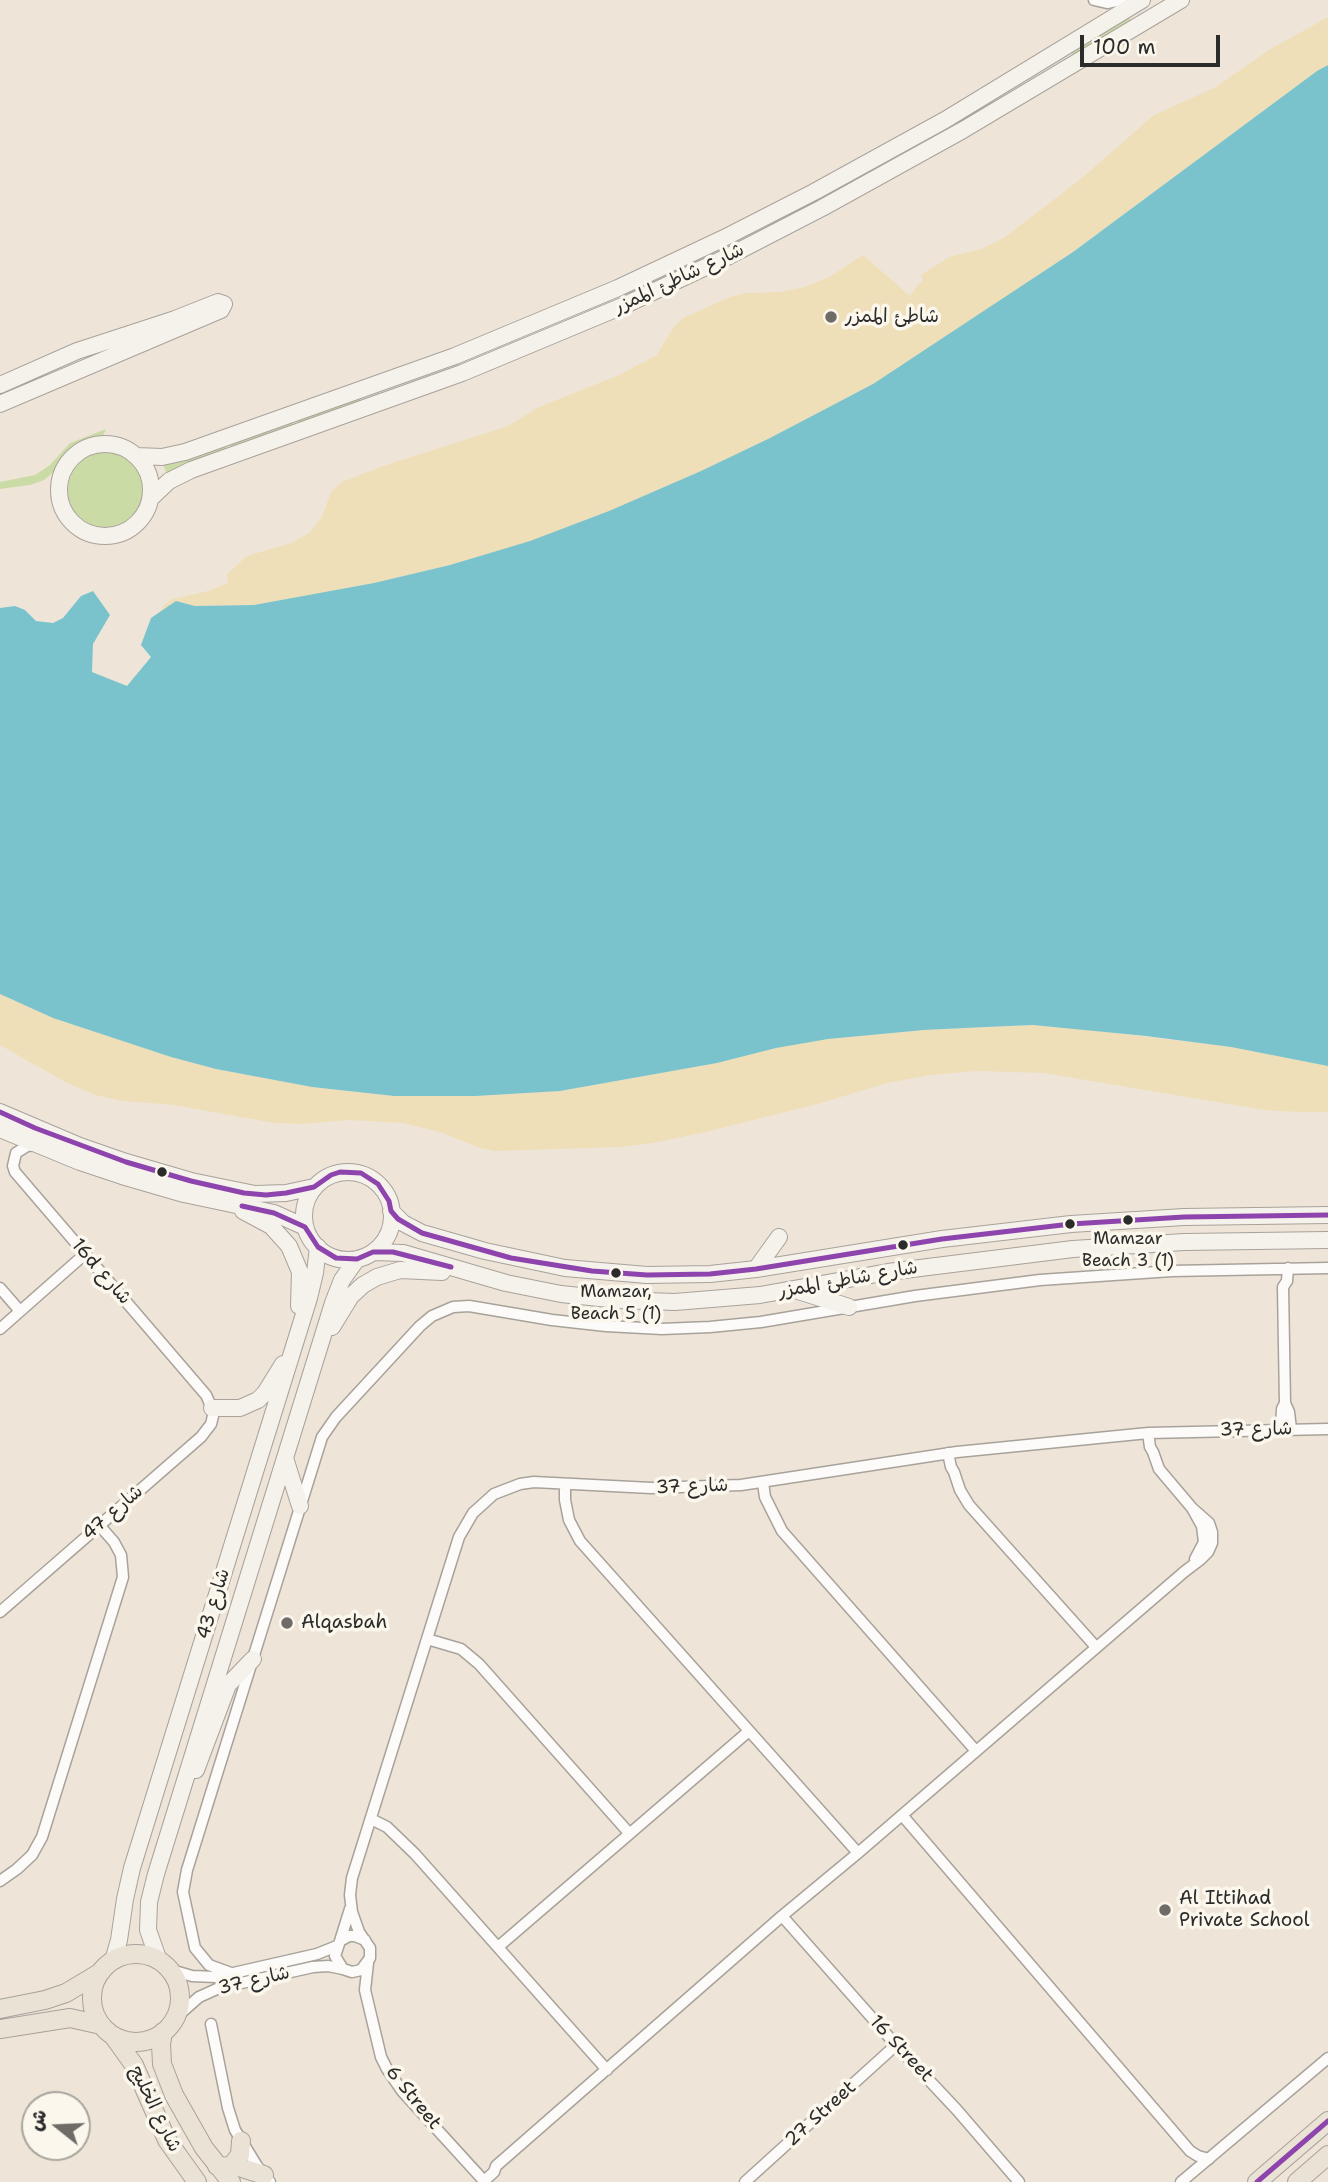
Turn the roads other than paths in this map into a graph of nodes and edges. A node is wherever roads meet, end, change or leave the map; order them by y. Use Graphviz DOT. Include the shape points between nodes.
graph roads {
  1 [pos="1094,0"];
  2 [pos="1121,0"];
  3 [pos="1142,0"];
  4 [pos="1181,0"];
  5 [pos="78,351"];
  6 [pos="86,368"];
  7 [pos="0,385"];
  8 [pos="0,404"];
  9 [pos="136,456"];
  10 [pos="150,499"];
  11 [pos="0,1112"];
  12 [pos="0,1129"];
  13 [pos="38,1145"];
  14 [pos="314,1187"];
  15 [pos="229,1204"];
  16 [pos="391,1211"];
  17 [pos="1328,1214"];
  18 [pos="306,1227"];
  19 [pos="779,1237"];
  20 [pos="1328,1240"];
  21 [pos="317,1247"];
  22 [pos="373,1252"];
  23 [pos="85,1254"];
  24 [pos="357,1259"];
  25 [pos="1283,1268"];
  26 [pos="1328,1268"];
  27 [pos="756,1269"];
  28 [pos="478,1276"];
  29 [pos="0,1289"];
  30 [pos="796,1290"];
  31 [pos="849,1307"];
  32 [pos="20,1311"];
  33 [pos="0,1329"];
  34 [pos="293,1350"];
  35 [pos="316,1357"];
  36 [pos="212,1408"];
  37 [pos="1286,1429"];
  38 [pos="1328,1429"];
  39 [pos="1152,1433"];
  40 [pos="953,1453"];
  41 [pos="285,1457"];
  42 [pos="768,1482"];
  43 [pos="571,1484"];
  44 [pos="300,1506"];
  45 [pos="99,1525"];
  46 [pos="0,1612"];
  47 [pos="427,1639"];
  48 [pos="1096,1647"];
  49 [pos="253,1659"];
  50 [pos="748,1731"];
  51 [pos="976,1751"];
  52 [pos="179,1795"];
  53 [pos="902,1815"];
  54 [pos="369,1824"];
  55 [pos="629,1833"];
  56 [pos="858,1853"];
  57 [pos="0,1881"];
  58 [pos="351,1902"];
  59 [pos="782,1916"];
  60 [pos="365,1940"];
  61 [pos="338,1943"];
  62 [pos="498,1947"];
  63 [pos="368,1963"];
  64 [pos="163,1965"];
  65 [pos="107,1966"];
  66 [pos="345,1970"];
  67 [pos="231,1973"];
  68 [pos="367,1999"];
  69 [pos="0,2009"];
  70 [pos="211,2024"];
  71 [pos="169,2026"];
  72 [pos="0,2029"];
  73 [pos="107,2031"];
  74 [pos="896,2045"];
  75 [pos="1328,2057"];
  76 [pos="607,2070"];
  77 [pos="1328,2121"];
  78 [pos="241,2141"];
  79 [pos="1190,2151"];
  80 [pos="1328,2155"];
  81 [pos="1209,2159"];
  82 [pos="226,2172"];
  83 [pos="1192,2173"];
  84 [pos="267,2179"];
  85 [pos="482,2179"];
  86 [pos="197,2182"];
  87 [pos="745,2182"];
  88 [pos="1018,2182"];
  89 [pos="1181,2182"];
  90 [pos="1257,2182"];
  91 [pos="1297,2182"];
  1 -- 2 [label="street"];
  3 -- 9 [label="main road, شارع شاطئ الممزر" via="945,120 814,192 618,288 455,356 185,452"];
  4 -- 10 [label="main road, شارع شاطئ الممزر" via="962,130 706,267 462,373 191,470"];
  5 -- 6 [label="main road" via="86,355"];
  5 -- 6 [label="main road" via="218,302 224,304 221,310"];
  5 -- 7 [label="main road"];
  6 -- 8 [label="main road"];
  9 -- 10 [label="main road" via="149,476"];
  9 -- 10 [label="main road" via="124,448 97,444 72,457 60,478 62,508 66,517 87,533 114,536 137,523"];
  11 -- 14 [label="main road" via="80,1146 191,1181 256,1194 286,1194"];
  12 -- 13 [label="main road"];
  13 -- 15 [label="main road" via="122,1176"];
  13 -- 23 [label="street, 16d شارع" via="16,1153 15,1172"];
  14 -- 16 [label="main road" via="340,1172 361,1173 378,1184"];
  14 -- 18 [label="main road" via="305,1207"];
  15 -- 18 [label="main road" via="274,1213"];
  15 -- 34 [label="main road" via="273,1228 294,1254 301,1281"];
  16 -- 22 [label="main road" via="386,1237"];
  16 -- 27 [label="main road, شارع شاطئ الممزر" via="412,1228 445,1241 565,1268 661,1275"];
  17 -- 27 [label="main road, شارع شاطئ الممزر" via="1071,1224"];
  18 -- 21 [label="main road"];
  19 -- 27 [label="main road"];
  20 -- 30 [label="main road, شارع شاطئ الممزر" via="1073,1249 866,1275"];
  21 -- 24 [label="main road" via="336,1258"];
  21 -- 34 [label="main road, شارع 43" via="312,1286"];
  22 -- 24 [label="main road"];
  22 -- 28 [label="main road, شارع شاطئ الممزر" via="403,1253"];
  23 -- 32 [label="street"];
  23 -- 36 [label="street, 16d شارع" via="206,1395"];
  24 -- 35 [label="main road, شارع 43" via="337,1290"];
  25 -- 26 [label="street"];
  25 -- 31 [label="street" via="1040,1280"];
  25 -- 37 [label="street" via="1279,1281 1283,1287 1282,1409"];
  28 -- 30 [label="main road, شارع شاطئ الممزر" via="561,1294 647,1302 732,1299"];
  28 -- 35 [label="main road" via="408,1269 377,1277 351,1296"];
  29 -- 32 [label="street"];
  30 -- 31 [label="main road"];
  31 -- 44 [label="street" via="761,1322 674,1328 587,1325 469,1306 445,1310 420,1326 331,1423 322,1437"];
  32 -- 33 [label="street"];
  34 -- 36 [label="main road" via="258,1400 240,1408"];
  34 -- 65 [label="main road, شارع 43" via="132,1868 119,1940"];
  35 -- 41 [label="main road, شارع 43"];
  36 -- 45 [label="street, شارع 47" via="207,1432"];
  37 -- 38 [label="street, شارع 37"];
  37 -- 39 [label="street, شارع 37"];
  39 -- 40 [label="street, شارع 37"];
  39 -- 48 [label="street" via="1150,1447 1163,1476 1209,1523 1212,1543 1208,1552"];
  40 -- 42 [label="street, شارع 37"];
  40 -- 48 [label="street" via="950,1464 969,1505"];
  41 -- 44 [label="main road"];
  41 -- 52 [label="main road, شارع 43"];
  42 -- 43 [label="street, شارع 37" via="684,1488"];
  42 -- 51 [label="street" via="765,1497 782,1531"];
  43 -- 47 [label="street, شارع 37" via="534,1482 506,1488 473,1513 459,1537"];
  43 -- 50 [label="street" via="565,1500 580,1541"];
  44 -- 49 [label="street"];
  45 -- 46 [label="street, شارع 47"];
  45 -- 57 [label="street" via="121,1555 123,1577 42,1838 32,1855"];
  47 -- 54 [label="street, شارع 37"];
  47 -- 55 [label="street" via="460,1649 479,1664"];
  48 -- 51 [label="street"];
  49 -- 52 [label="main road" via="229,1685 198,1767"];
  49 -- 67 [label="street" via="183,1885 195,1948 209,1965"];
  50 -- 55 [label="street"];
  50 -- 56 [label="street"];
  51 -- 53 [label="street"];
  52 -- 64 [label="main road, شارع 43" via="149,1902 148,1930"];
  53 -- 56 [label="street"];
  53 -- 79 [label="street"];
  54 -- 58 [label="street, شارع 37" via="350,1886"];
  54 -- 62 [label="street" via="397,1836"];
  55 -- 62 [label="street"];
  56 -- 59 [label="street"];
  58 -- 60 [label="street, شارع 37"];
  58 -- 61 [label="street, شارع 37"];
  59 -- 74 [label="street, 16 Street"];
  59 -- 76 [label="street"];
  60 -- 61 [label="street" via="349,1936"];
  60 -- 63 [label="street" via="371,1953"];
  61 -- 66 [label="street" via="336,1961"];
  61 -- 67 [label="street, شارع 37" via="317,1954"];
  62 -- 76 [label="street"];
  63 -- 66 [label="street" via="361,1970"];
  63 -- 68 [label="street"];
  64 -- 65 [label="main road" via="139,1955 125,1956"];
  64 -- 67 [label="street, شارع 37" via="204,1977"];
  64 -- 71 [label="main road" via="179,1993"];
  65 -- 69 [label="main road" via="66,1993"];
  65 -- 73 [label="main road" via="92,1998 96,2017"];
  66 -- 68 [label="street"];
  66 -- 71 [label="street, شارع 37" via="313,1967 219,1988 199,1997"];
  68 -- 85 [label="street, 6 Street" via="381,2057 394,2080"];
  70 -- 78 [label="street" via="228,2108"];
  71 -- 73 [label="main road" via="144,2041 127,2041"];
  71 -- 82 [label="main road, شارع الخليج" via="161,2055 167,2078 192,2130"];
  72 -- 73 [label="main road" via="70,2018"];
  73 -- 86 [label="main road, شارع الخليج" via="134,2065 167,2140"];
  74 -- 87 [label="street, 27 Street"];
  74 -- 88 [label="street, 16 Street"];
  75 -- 81 [label="street"];
  76 -- 85 [label="street"];
  77 -- 90 [label="main road"];
  78 -- 82 [label="main road" via="240,2155"];
  78 -- 84 [label="street"];
  79 -- 81 [label="street"];
  79 -- 83 [label="street"];
  80 -- 91 [label="main road"];
  81 -- 83 [label="street"];
  82 -- 84 [label="main road" via="248,2169"];
  83 -- 89 [label="street"];
}
